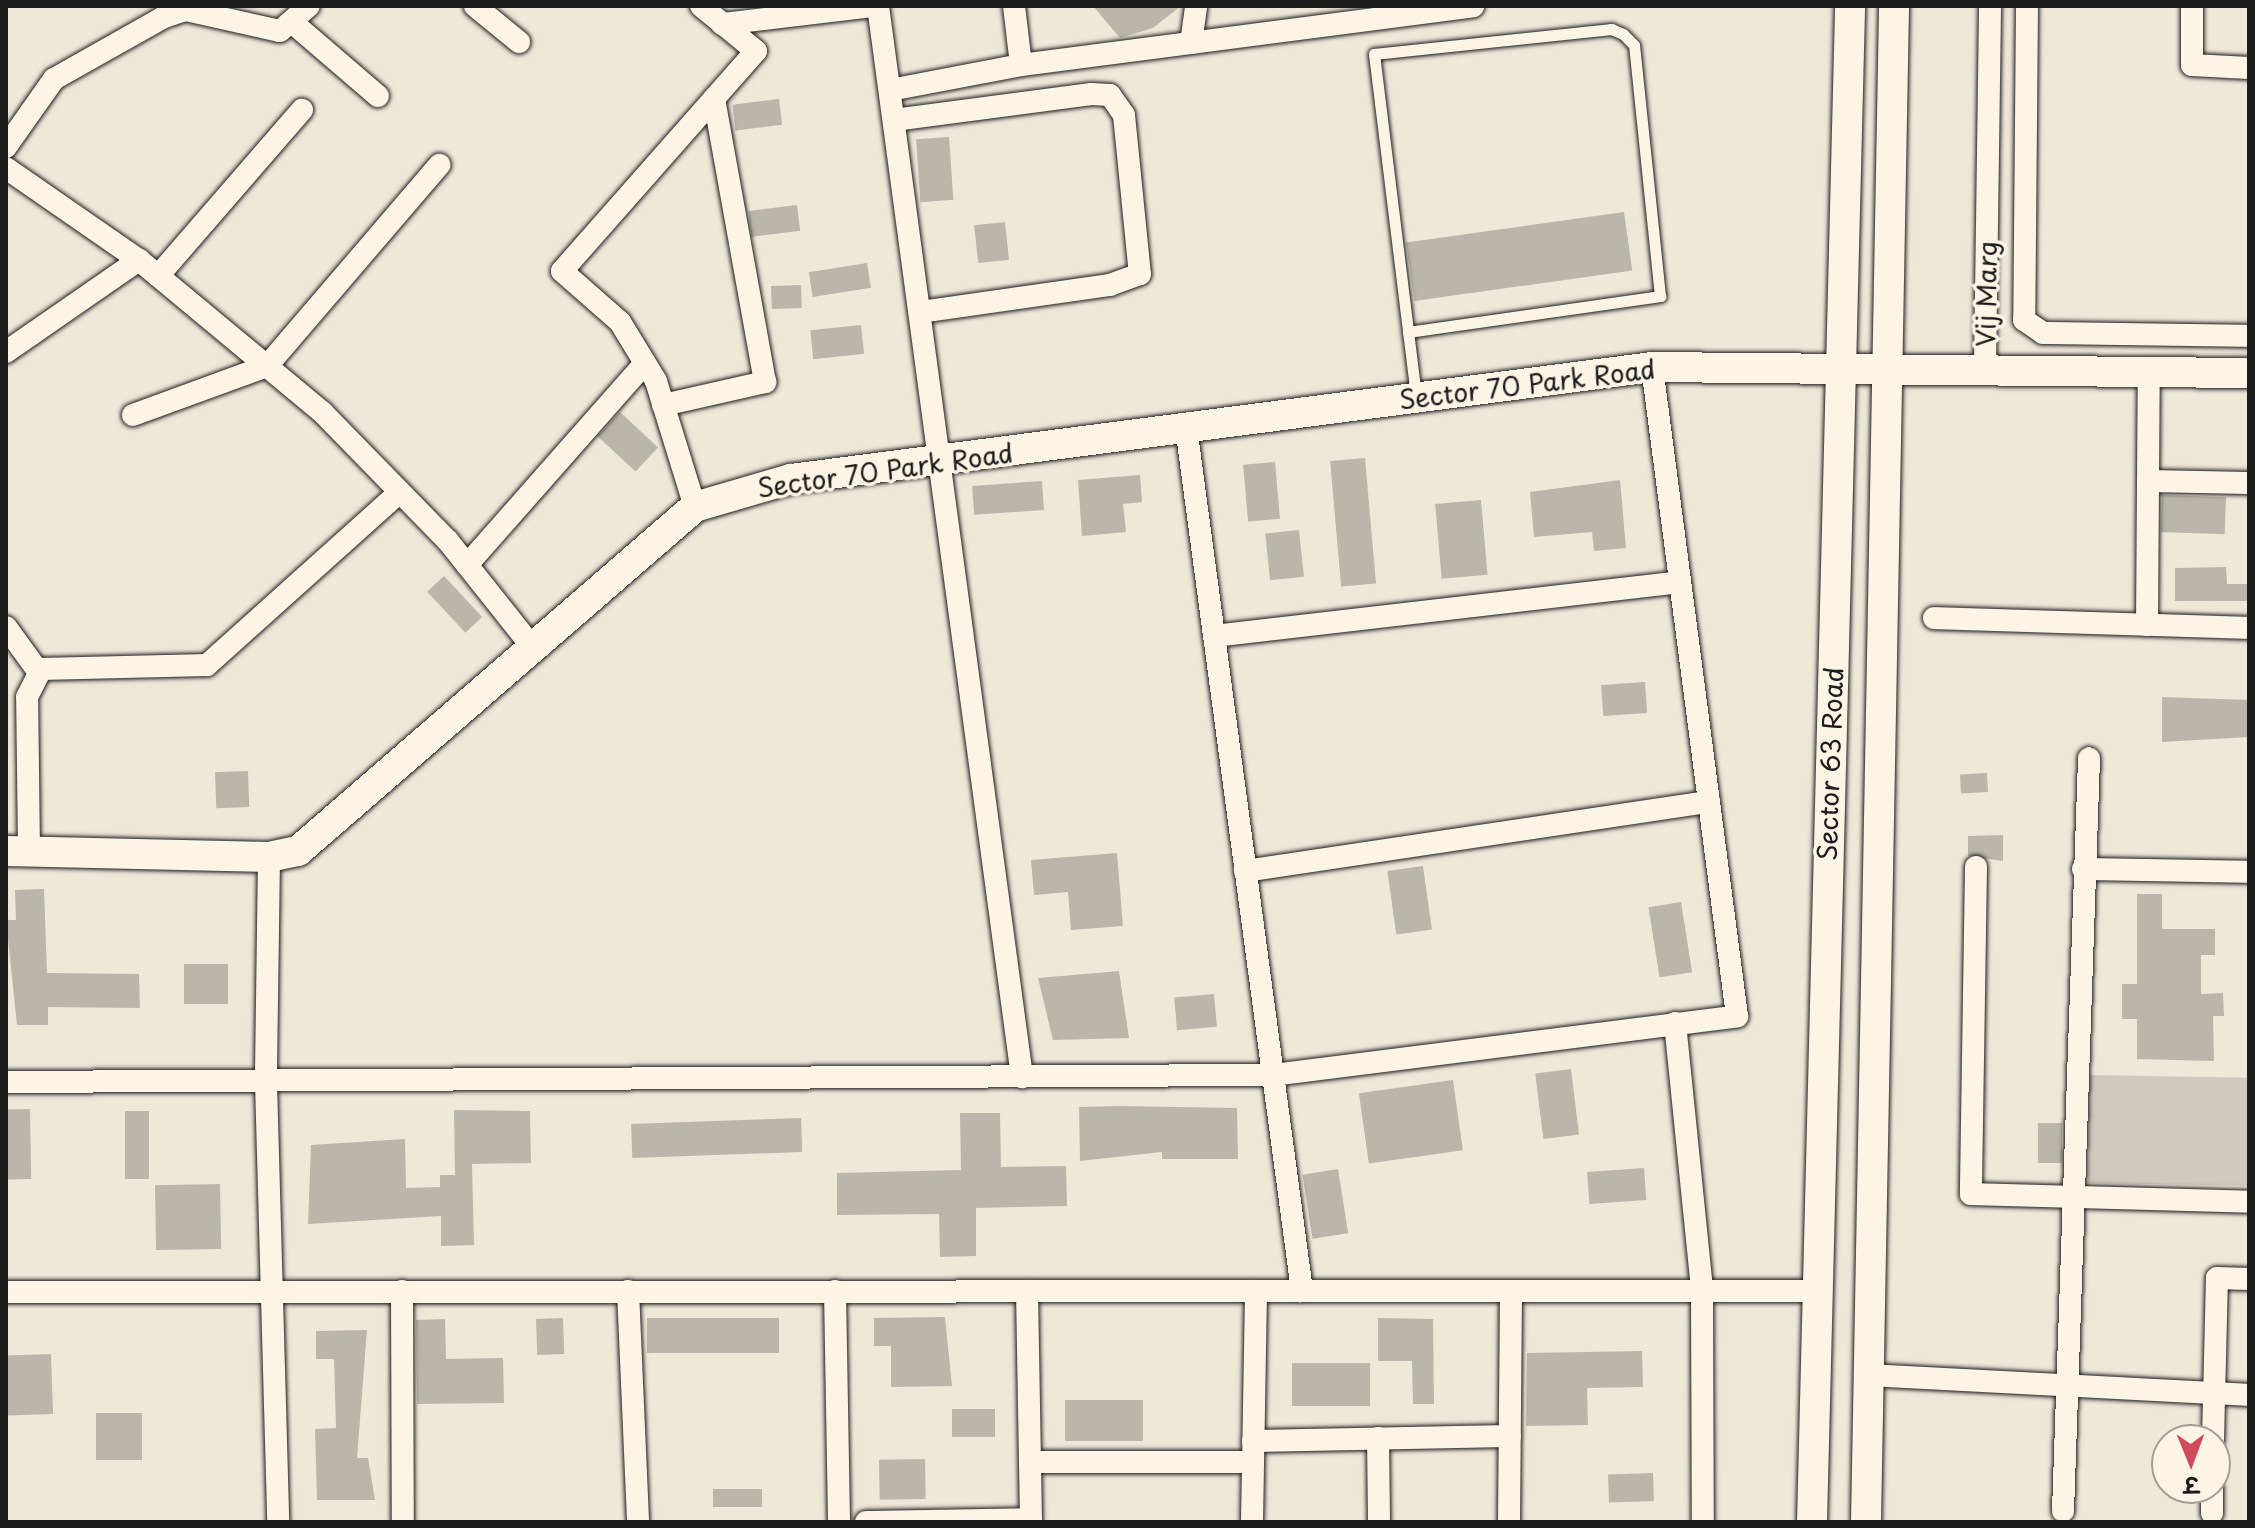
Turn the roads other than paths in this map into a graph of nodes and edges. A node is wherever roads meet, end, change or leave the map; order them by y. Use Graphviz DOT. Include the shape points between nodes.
graph roads {
  1 [pos="309,6"];
  2 [pos="475,6"];
  3 [pos="701,6"];
  4 [pos="876,6"];
  5 [pos="1014,6"];
  6 [pos="1196,6"];
  7 [pos="1473,6"];
  8 [pos="1850,6"];
  9 [pos="1894,6"];
  10 [pos="1990,6"];
  11 [pos="2027,6"];
  12 [pos="2192,6"];
  13 [pos="293,23"];
  14 [pos="722,24"];
  15 [pos="519,42"];
  16 [pos="1191,43"];
  17 [pos="1021,65"];
  18 [pos="2249,68"];
  19 [pos="890,90"];
  20 [pos="378,96"];
  21 [pos="714,99"];
  22 [pos="302,110"];
  23 [pos="894,120"];
  24 [pos="6,147"];
  25 [pos="439,165"];
  26 [pos="6,168"];
  27 [pos="139,260"];
  28 [pos="158,276"];
  29 [pos="920,312"];
  30 [pos="1408,332"];
  31 [pos="2249,336"];
  32 [pos="6,352"];
  33 [pos="645,363"];
  34 [pos="267,366"];
  35 [pos="1652,367"];
  36 [pos="1985,367"];
  37 [pos="1888,369"];
  38 [pos="2149,370"];
  39 [pos="1843,371"];
  40 [pos="2249,373"];
  41 [pos="1416,396"];
  42 [pos="663,405"];
  43 [pos="133,415"];
  44 [pos="1186,427"];
  45 [pos="940,463"];
  46 [pos="2148,481"];
  47 [pos="2249,483"];
  48 [pos="400,492"];
  49 [pos="695,507"];
  50 [pos="467,565"];
  51 [pos="1680,582"];
  52 [pos="1934,618"];
  53 [pos="2147,625"];
  54 [pos="6,627"];
  55 [pos="2249,628"];
  56 [pos="1214,636"];
  57 [pos="534,649"];
  58 [pos="38,671"];
  59 [pos="2089,758"];
  60 [pos="1709,802"];
  61 [pos="18,851"];
  62 [pos="269,857"];
  63 [pos="1976,867"];
  64 [pos="2083,869"];
  65 [pos="1245,871"];
  66 [pos="2249,872"];
  67 [pos="1675,1023"];
  68 [pos="1273,1075"];
  69 [pos="1022,1077"];
  70 [pos="6,1082"];
  71 [pos="266,1083"];
  72 [pos="2071,1198"];
  73 [pos="2249,1202"];
  74 [pos="2249,1279"];
  75 [pos="273,1290"];
  76 [pos="402,1291"];
  77 [pos="628,1291"];
  78 [pos="835,1291"];
  79 [pos="1027,1291"];
  80 [pos="1256,1291"];
  81 [pos="1302,1291"];
  82 [pos="1511,1291"];
  83 [pos="1702,1291"];
  84 [pos="1814,1291"];
  85 [pos="6,1292"];
  86 [pos="1869,1375"];
  87 [pos="2065,1390"];
  88 [pos="2214,1394"];
  89 [pos="2249,1395"];
  90 [pos="2213,1424"];
  91 [pos="1510,1436"];
  92 [pos="1378,1438"];
  93 [pos="1253,1452"];
  94 [pos="1030,1462"];
  95 [pos="2212,1504"];
  96 [pos="2063,1511"];
  97 [pos="2212,1513"];
  98 [pos="1031,1520"];
  99 [pos="278,1522"];
  100 [pos="403,1522"];
  101 [pos="638,1522"];
  102 [pos="839,1522"];
  103 [pos="866,1522"];
  104 [pos="1252,1522"];
  105 [pos="1379,1522"];
  106 [pos="1509,1522"];
  107 [pos="1703,1522"];
  108 [pos="1812,1522"];
  109 [pos="1866,1522"];
  1 -- 13 [label="street"];
  2 -- 15 [label="street"];
  3 -- 14 [label="street"];
  4 -- 14 [label="street"];
  4 -- 19 [label="street"];
  5 -- 17 [label="street"];
  6 -- 16 [label="street"];
  7 -- 16 [label="street"];
  8 -- 39 [label="street, Sector 63 Road"];
  9 -- 37 [label="street, Sector 63 Road"];
  10 -- 36 [label="street, Vij Marg"];
  11 -- 31 [label="street" via="2024,320 2043,333"];
  12 -- 18 [label="street" via="2192,65"];
  13 -- 20 [label="street"];
  13 -- 24 [label="street" via="261,33 186,10 164,17 54,79"];
  14 -- 21 [label="street" via="756,51"];
  16 -- 17 [label="street"];
  17 -- 19 [label="street"];
  19 -- 23 [label="street"];
  21 -- 33 [label="street" via="562,271 620,322"];
  21 -- 42 [label="street" via="765,382"];
  22 -- 28 [label="street"];
  23 -- 29 [label="street"];
  23 -- 29 [label="street" via="1091,94 1110,95 1124,115 1140,274 1110,285"];
  25 -- 34 [label="street"];
  26 -- 27 [label="street"];
  27 -- 28 [label="street"];
  27 -- 32 [label="street"];
  28 -- 34 [label="street"];
  29 -- 45 [label="street"];
  30 -- 30 [label="lane" via="1374,54 1611,29 1623,34 1634,45 1660,296"];
  30 -- 41 [label="lane"];
  33 -- 42 [label="street"];
  33 -- 50 [label="street"];
  34 -- 43 [label="street"];
  34 -- 48 [label="street"];
  35 -- 39 [label="street, Sector 70 Park Road"];
  35 -- 41 [label="street, Sector 70 Park Road"];
  35 -- 51 [label="street"];
  36 -- 37 [label="street, Sector 70 Park Road"];
  36 -- 38 [label="street, Vij Marg"];
  37 -- 39 [label="street, Sector 70 Park Road"];
  37 -- 86 [label="street, Sector 63 Road"];
  38 -- 40 [label="street, Vij Marg"];
  38 -- 46 [label="street"];
  39 -- 84 [label="street, Sector 63 Road"];
  41 -- 44 [label="street, Sector 70 Park Road"];
  42 -- 49 [label="street"];
  44 -- 45 [label="street, Sector 70 Park Road"];
  44 -- 56 [label="street"];
  45 -- 49 [label="street, Sector 70 Park Road" via="791,479"];
  45 -- 69 [label="street"];
  46 -- 47 [label="street"];
  46 -- 53 [label="street"];
  48 -- 50 [label="street"];
  48 -- 58 [label="street" via="207,665 56,663"];
  49 -- 57 [label="street, Sector 70 Park Road"];
  50 -- 57 [label="street"];
  51 -- 56 [label="street"];
  51 -- 60 [label="street"];
  52 -- 53 [label="street"];
  53 -- 55 [label="street"];
  54 -- 58 [label="street"];
  56 -- 65 [label="street"];
  57 -- 62 [label="street, Sector 70 Park Road" via="320,838"];
  58 -- 61 [label="street" via="27,697"];
  59 -- 64 [label="street"];
  60 -- 65 [label="street"];
  60 -- 67 [label="street" via="1737,1016"];
  61 -- 62 [label="street, Sector 70 Park Road"];
  62 -- 71 [label="street"];
  63 -- 72 [label="street" via="1971,1194"];
  64 -- 66 [label="street"];
  64 -- 72 [label="street"];
  65 -- 68 [label="street"];
  67 -- 68 [label="street"];
  67 -- 83 [label="street"];
  68 -- 69 [label="street"];
  68 -- 81 [label="street"];
  69 -- 71 [label="street"];
  70 -- 71 [label="street"];
  71 -- 75 [label="street"];
  72 -- 73 [label="street"];
  72 -- 87 [label="street"];
  74 -- 88 [label="street" via="2217,1278"];
  75 -- 76 [label="street"];
  75 -- 85 [label="street"];
  75 -- 99 [label="street"];
  76 -- 77 [label="street"];
  76 -- 100 [label="street"];
  77 -- 78 [label="street"];
  77 -- 101 [label="street"];
  78 -- 79 [label="street"];
  78 -- 102 [label="street"];
  79 -- 80 [label="street"];
  79 -- 94 [label="street"];
  80 -- 81 [label="street"];
  80 -- 93 [label="street"];
  81 -- 82 [label="street"];
  82 -- 83 [label="street"];
  82 -- 91 [label="street"];
  83 -- 84 [label="street"];
  83 -- 107 [label="street"];
  84 -- 108 [label="street, Sector 63 Road"];
  86 -- 87 [label="street"];
  86 -- 109 [label="street, Sector 63 Road"];
  87 -- 88 [label="street"];
  87 -- 96 [label="street"];
  88 -- 89 [label="street"];
  88 -- 90 [label="street"];
  91 -- 92 [label="street"];
  91 -- 106 [label="street"];
  92 -- 93 [label="street"];
  92 -- 105 [label="street"];
  93 -- 94 [label="street"];
  93 -- 104 [label="street"];
  94 -- 98 [label="street"];
  95 -- 97 [label="street"];
  98 -- 103 [label="street"];
}
